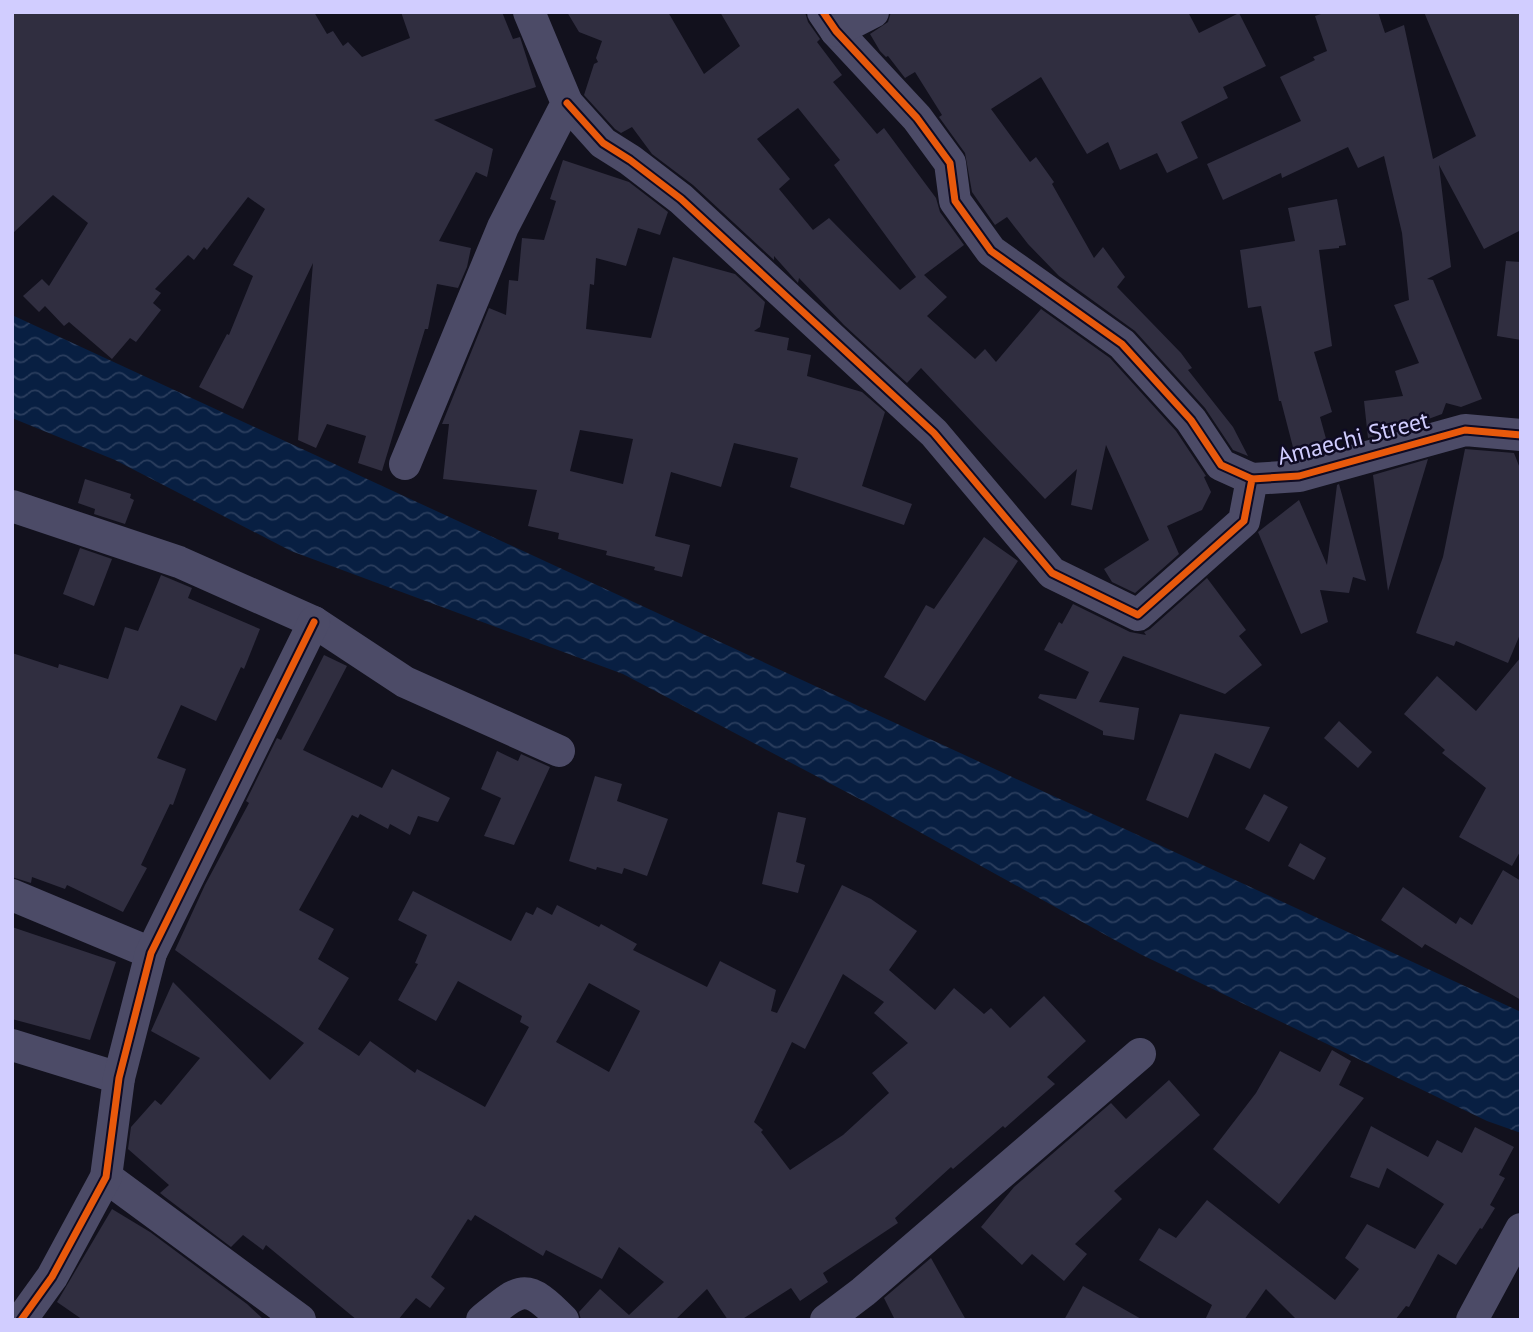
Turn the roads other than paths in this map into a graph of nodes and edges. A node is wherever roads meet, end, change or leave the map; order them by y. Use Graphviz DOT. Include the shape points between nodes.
graph roads {
  1 [pos="529,12"];
  2 [pos="873,12"];
  3 [pos="830,22"];
  4 [pos="567,103"];
  5 [pos="1521,435"];
  6 [pos="405,464"];
  7 [pos="1252,479"];
  8 [pos="12,506"];
  9 [pos="314,622"];
  10 [pos="559,751"];
  11 [pos="12,895"];
  12 [pos="151,953"];
  13 [pos="12,1045"];
  14 [pos="1140,1054"];
  15 [pos="119,1078"];
  16 [pos="106,1178"];
  17 [pos="1520,1231"];
  18 [pos="21,1320"];
  19 [pos="300,1320"];
  20 [pos="482,1320"];
  21 [pos="563,1320"];
  22 [pos="826,1320"];
  23 [pos="1472,1320"];
  1 -- 4 [label="street"];
  2 -- 3 [label="street"];
  3 -- 7 [label="street" via="917,118 950,163 955,201 991,251 1122,344 1191,420 1221,465"];
  4 -- 6 [label="street" via="503,227"];
  4 -- 7 [label="street, Amaechi Street" via="603,143 681,199 934,433 1052,573 1138,615 1244,521"];
  5 -- 7 [label="street, Amaechi Street" via="1465,430 1299,476"];
  8 -- 9 [label="street" via="179,562"];
  9 -- 10 [label="street" via="405,682"];
  9 -- 12 [label="street"];
  11 -- 12 [label="street"];
  12 -- 15 [label="street"];
  13 -- 15 [label="street"];
  14 -- 22 [label="street"];
  15 -- 16 [label="street"];
  16 -- 18 [label="street" via="52,1277"];
  16 -- 19 [label="street"];
  17 -- 23 [label="street"];
  20 -- 21 [label="street" via="521,1291 531,1293"];
}
